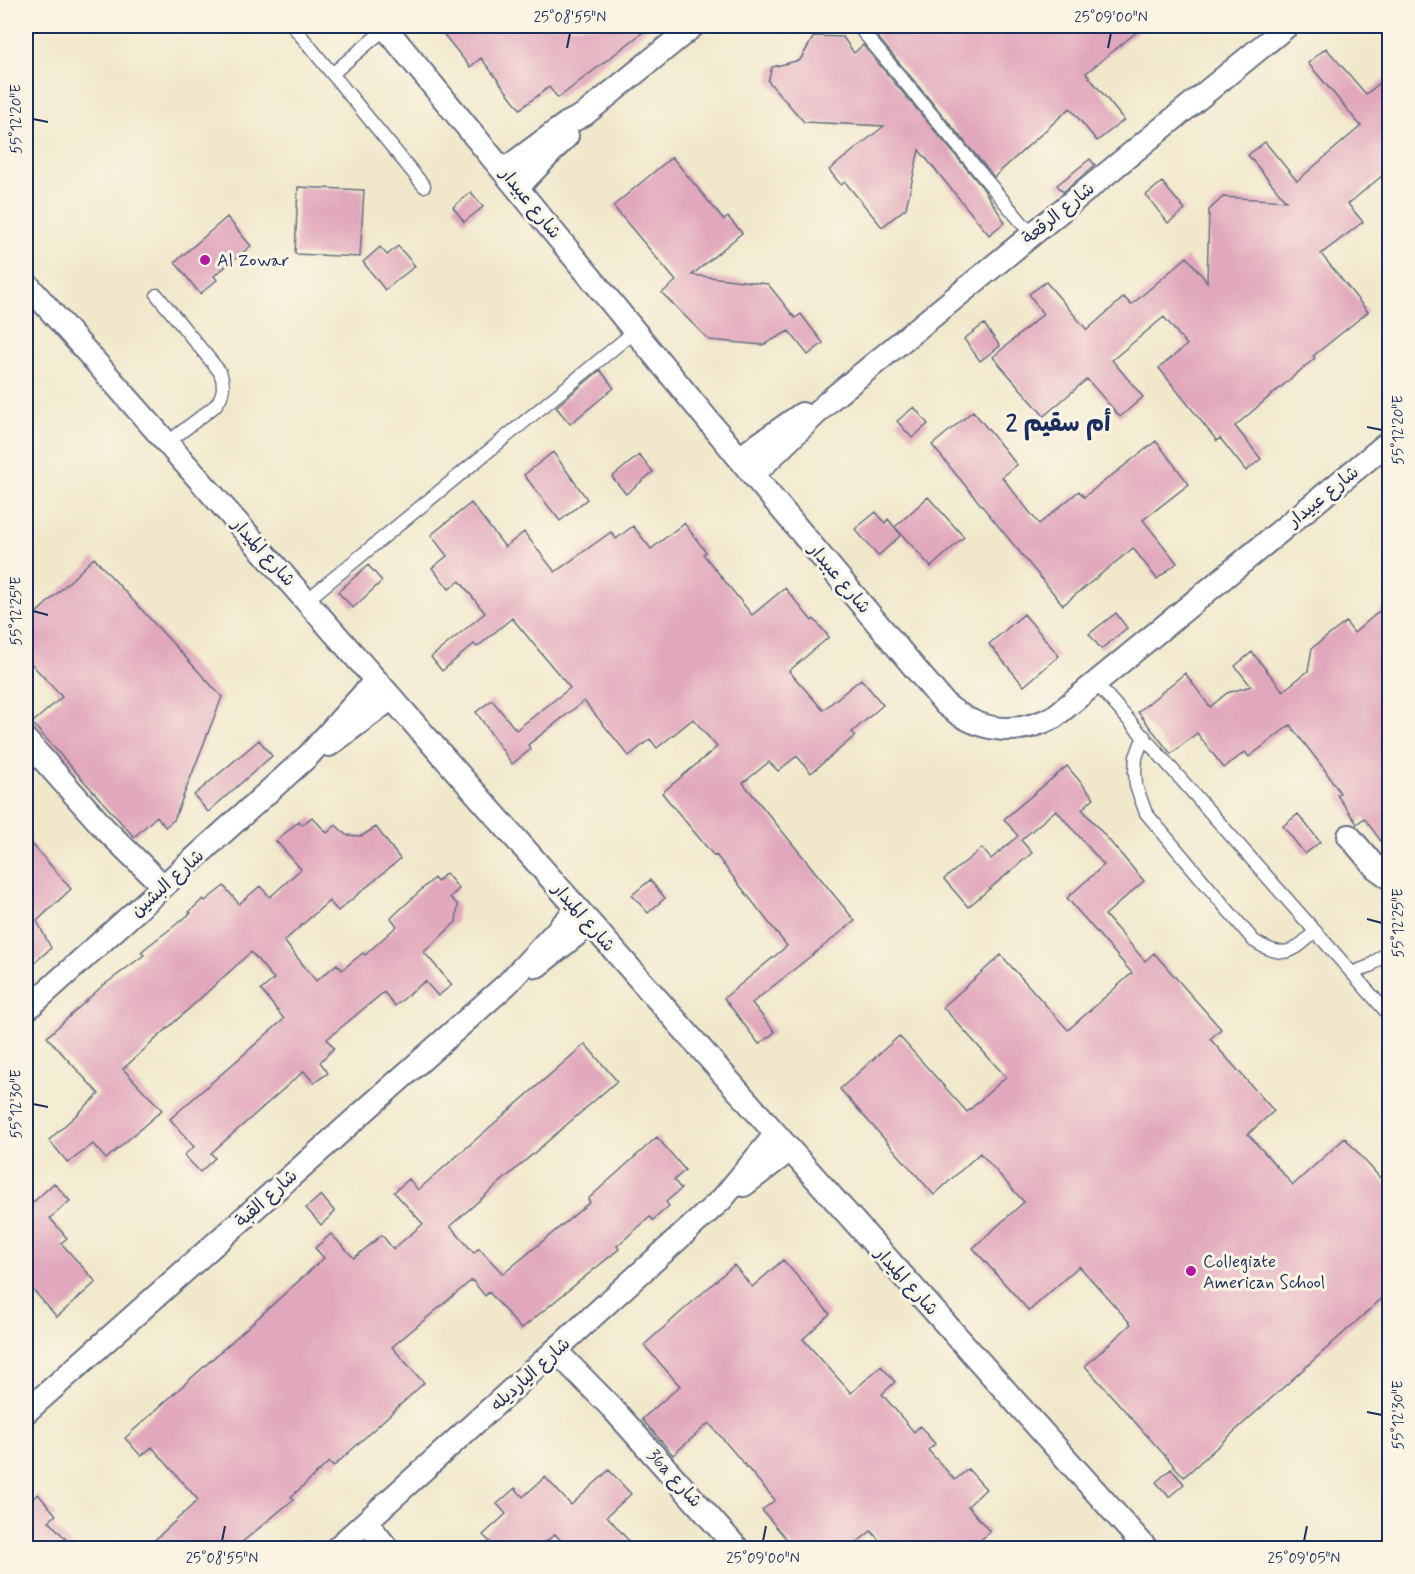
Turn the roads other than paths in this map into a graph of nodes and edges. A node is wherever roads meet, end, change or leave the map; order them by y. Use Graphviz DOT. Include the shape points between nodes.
graph roads {
  1 [pos="293,26"];
  2 [pos="693,26"];
  3 [pos="858,26"];
  4 [pos="1287,26"];
  5 [pos="385,27"];
  6 [pos="332,74"];
  7 [pos="511,178"];
  8 [pos="424,186"];
  9 [pos="1032,235"];
  10 [pos="26,283"];
  11 [pos="157,295"];
  12 [pos="635,332"];
  13 [pos="1389,441"];
  14 [pos="167,443"];
  15 [pos="746,466"];
  16 [pos="307,600"];
  17 [pos="376,680"];
  18 [pos="1096,683"];
  19 [pos="392,698"];
  20 [pos="1144,736"];
  21 [pos="26,740"];
  22 [pos="309,755"];
  23 [pos="1349,836"];
  24 [pos="1389,878"];
  25 [pos="156,892"];
  26 [pos="583,916"];
  27 [pos="1315,931"];
  28 [pos="1389,950"];
  29 [pos="1352,973"];
  30 [pos="26,1010"];
  31 [pos="1389,1016"];
  32 [pos="783,1142"];
  33 [pos="562,1344"];
  34 [pos="26,1412"];
  35 [pos="356,1539"];
  36 [pos="387,1548"];
  37 [pos="737,1548"];
  38 [pos="1146,1548"];
  1 -- 6 [label="lane"];
  2 -- 7 [label="street"];
  3 -- 9 [label="lane"];
  4 -- 9 [label="street, شارع الرقعة"];
  5 -- 6 [label="lane"];
  5 -- 7 [label="street, شارع عبيدار"];
  6 -- 8 [label="lane"];
  7 -- 12 [label="street, شارع عبيدار"];
  9 -- 15 [label="street, شارع الرقعة" via="830,400 792,420"];
  10 -- 14 [label="street, شارع الميدار"];
  11 -- 14 [label="lane" via="219,372 224,386 215,406"];
  12 -- 15 [label="street, شارع عبيدار"];
  12 -- 16 [label="lane"];
  13 -- 18 [label="street, شارع عبيدار"];
  14 -- 16 [label="street, شارع الميدار"];
  15 -- 18 [label="street, شارع عبيدار" via="945,704 960,716 996,730 1037,725 1054,717"];
  16 -- 17 [label="street, شارع الميدار"];
  17 -- 19 [label="street, شارع الميدار"];
  17 -- 22 [label="street, شارع البشين"];
  18 -- 20 [label="lane"];
  19 -- 22 [label="street, شارع البشين"];
  19 -- 26 [label="street, شارع الميدار"];
  20 -- 27 [label="lane"];
  20 -- 27 [label="lane" via="1135,772 1146,813 1254,941 1283,952 1299,948"];
  21 -- 25 [label="street"];
  22 -- 25 [label="street, شارع البشين"];
  23 -- 24 [label="street"];
  25 -- 30 [label="street, شارع البشين"];
  26 -- 32 [label="street, شارع الميدار"];
  26 -- 34 [label="street, شارع القبة" via="544,962 507,984"];
  27 -- 29 [label="lane"];
  28 -- 29 [label="lane" via="1370,966"];
  29 -- 31 [label="lane"];
  32 -- 33 [label="street, شارع اليارديله" via="750,1181 722,1198"];
  32 -- 38 [label="street, شارع الميدار"];
  33 -- 35 [label="street, شارع اليارديله"];
  33 -- 37 [label="street, 36a شارع" via="612,1408"];
  35 -- 36 [label="street"];
}
